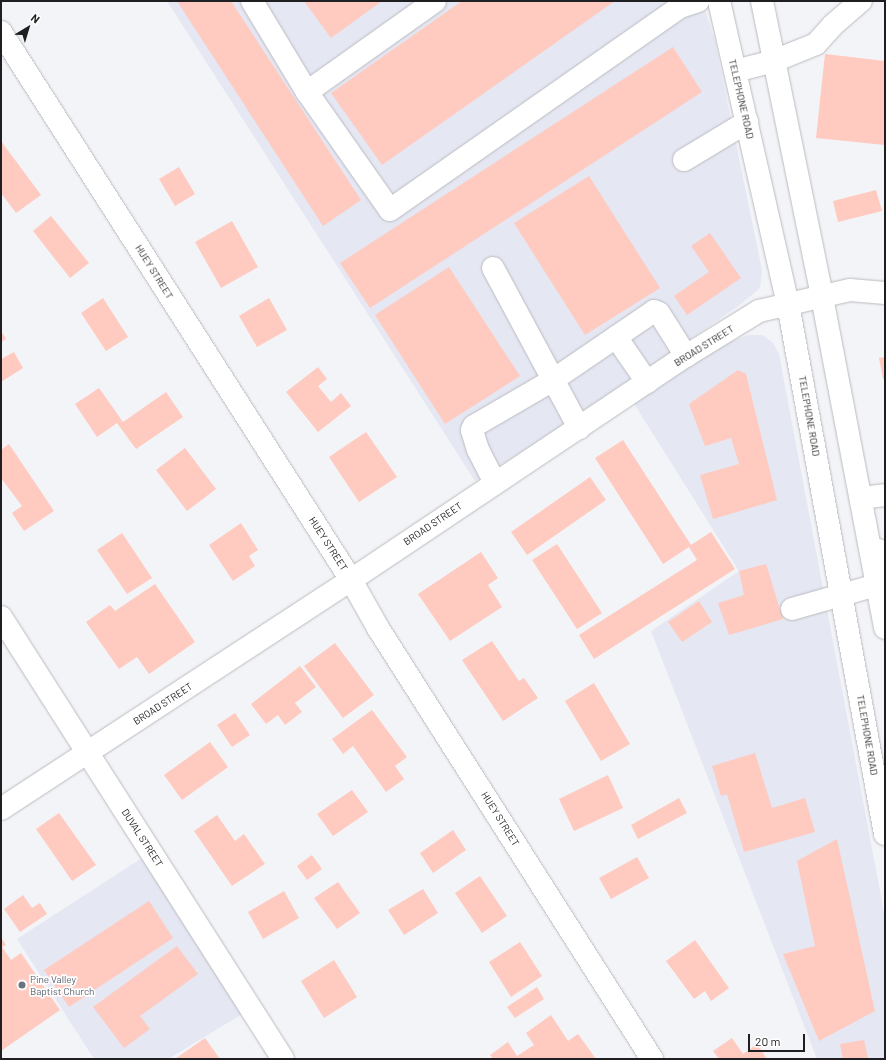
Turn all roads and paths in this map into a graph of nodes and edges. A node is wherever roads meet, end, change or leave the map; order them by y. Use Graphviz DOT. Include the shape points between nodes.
graph roads {
  1 [pos="252,1"];
  2 [pos="435,1"];
  3 [pos="719,1"];
  4 [pos="762,1"];
  5 [pos="861,1"];
  6 [pos="685,3"];
  7 [pos="1,32"];
  8 [pos="774,61"];
  9 [pos="735,71"];
  10 [pos="308,92"];
  11 [pos="746,122"];
  12 [pos="684,160"];
  13 [pos="493,268"];
  14 [pos="885,293"];
  15 [pos="822,297"];
  16 [pos="788,304"];
  17 [pos="616,337"];
  18 [pos="686,356"];
  19 [pos="553,380"];
  20 [pos="647,382"];
  21 [pos="579,428"];
  22 [pos="495,483"];
  23 [pos="885,495"];
  24 [pos="860,498"];
  25 [pos="878,550"];
  26 [pos="351,580"];
  27 [pos="877,585"];
  28 [pos="841,594"];
  29 [pos="792,609"];
  30 [pos="1,617"];
  31 [pos="885,628"];
  32 [pos="88,754"];
  33 [pos="878,754"];
  34 [pos="1,809"];
  35 [pos="885,834"];
  36 [pos="283,1059"];
  37 [pos="652,1059"];
  1 -- 10 [label="street"];
  2 -- 10 [label="street"];
  3 -- 9 [label="street, TELEPHONE ROAD"];
  4 -- 8 [label="street"];
  5 -- 8 [label="street" via="816,44"];
  6 -- 10 [label="street" via="390,210"];
  7 -- 26 [label="street, HUEY STREET"];
  8 -- 9 [label="street"];
  8 -- 15 [label="street"];
  9 -- 11 [label="street, TELEPHONE ROAD"];
  11 -- 12 [label="street"];
  11 -- 16 [label="street, TELEPHONE ROAD"];
  13 -- 19 [label="street"];
  14 -- 15 [label="street, BROAD STREET" via="850,290"];
  15 -- 16 [label="street, BROAD STREET"];
  15 -- 24 [label="street"];
  16 -- 18 [label="street, BROAD STREET" via="759,312"];
  16 -- 28 [label="street, TELEPHONE ROAD"];
  17 -- 18 [label="street" via="656,311"];
  17 -- 19 [label="street"];
  17 -- 20 [label="street"];
  18 -- 20 [label="street, BROAD STREET"];
  19 -- 21 [label="street"];
  19 -- 22 [label="street" via="472,428 478,450"];
  20 -- 21 [label="street, BROAD STREET"];
  21 -- 22 [label="street, BROAD STREET"];
  22 -- 26 [label="street, BROAD STREET"];
  23 -- 24 [label="street"];
  24 -- 25 [label="street"];
  25 -- 27 [label="street"];
  26 -- 32 [label="street, BROAD STREET"];
  26 -- 37 [label="street, HUEY STREET" via="378,628"];
  27 -- 28 [label="street"];
  27 -- 31 [label="street"];
  28 -- 29 [label="street"];
  28 -- 33 [label="street, TELEPHONE ROAD"];
  30 -- 32 [label="street, DUVAL STREET"];
  32 -- 34 [label="street, BROAD STREET"];
  32 -- 36 [label="street, DUVAL STREET"];
  33 -- 35 [label="street, TELEPHONE ROAD"];
}
